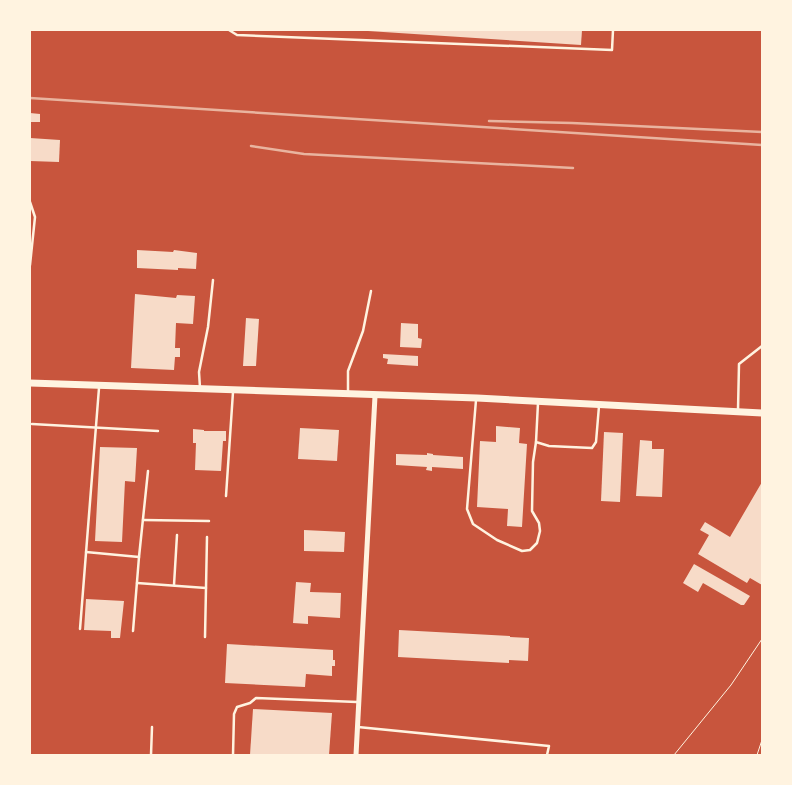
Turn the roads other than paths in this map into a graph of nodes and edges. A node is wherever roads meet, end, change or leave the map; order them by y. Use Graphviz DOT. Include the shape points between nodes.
graph roads {
  1 [pos="228,30"];
  2 [pos="613,30"];
  3 [pos="30,202"];
  4 [pos="30,265"];
  5 [pos="214,280"];
  6 [pos="371,291"];
  7 [pos="762,346"];
  8 [pos="30,383"];
  9 [pos="99,386"];
  10 [pos="200,390"];
  11 [pos="233,390"];
  12 [pos="348,395"];
  13 [pos="375,396"];
  14 [pos="476,398"];
  15 [pos="538,402"];
  16 [pos="599,404"];
  17 [pos="738,411"];
  18 [pos="762,412"];
  19 [pos="32,424"];
  20 [pos="96,427"];
  21 [pos="158,432"];
  22 [pos="536,442"];
  23 [pos="148,471"];
  24 [pos="226,496"];
  25 [pos="143,520"];
  26 [pos="209,521"];
  27 [pos="177,535"];
  28 [pos="207,538"];
  29 [pos="86,552"];
  30 [pos="139,557"];
  31 [pos="137,583"];
  32 [pos="174,586"];
  33 [pos="206,588"];
  34 [pos="80,630"];
  35 [pos="133,631"];
  36 [pos="205,637"];
  37 [pos="359,702"];
  38 [pos="152,727"];
  39 [pos="358,727"];
  40 [pos="151,755"];
  41 [pos="233,755"];
  42 [pos="356,755"];
  43 [pos="547,755"];
  1 -- 2 [label="lane" via="236,35 612,50"];
  3 -- 4 [label="lane" via="35,216"];
  5 -- 10 [label="lane" via="199,372"];
  6 -- 12 [label="lane" via="363,331 348,371"];
  7 -- 17 [label="lane" via="739,364"];
  8 -- 9 [label="main road"];
  9 -- 10 [label="main road"];
  9 -- 20 [label="lane"];
  10 -- 11 [label="main road"];
  11 -- 12 [label="main road"];
  11 -- 24 [label="lane"];
  12 -- 13 [label="main road"];
  13 -- 14 [label="main road"];
  13 -- 37 [label="street"];
  14 -- 15 [label="main road"];
  14 -- 22 [label="lane" via="467,509 473,524 482,532 522,551 530,550 537,543 540,531 532,511"];
  15 -- 16 [label="main road"];
  15 -- 22 [label="lane"];
  16 -- 17 [label="main road"];
  16 -- 22 [label="lane" via="596,442 592,448 549,446"];
  17 -- 18 [label="main road"];
  19 -- 20 [label="lane"];
  20 -- 21 [label="lane"];
  20 -- 29 [label="lane"];
  23 -- 25 [label="lane"];
  25 -- 26 [label="lane"];
  25 -- 30 [label="lane"];
  27 -- 32 [label="lane"];
  28 -- 33 [label="lane"];
  29 -- 30 [label="lane"];
  29 -- 34 [label="lane"];
  30 -- 31 [label="lane"];
  31 -- 32 [label="lane"];
  31 -- 35 [label="lane"];
  32 -- 33 [label="lane"];
  33 -- 36 [label="lane"];
  37 -- 39 [label="street"];
  37 -- 41 [label="lane" via="256,698 238,707 234,714"];
  38 -- 40 [label="lane"];
  39 -- 42 [label="street"];
  39 -- 43 [label="lane" via="549,746"];
}
